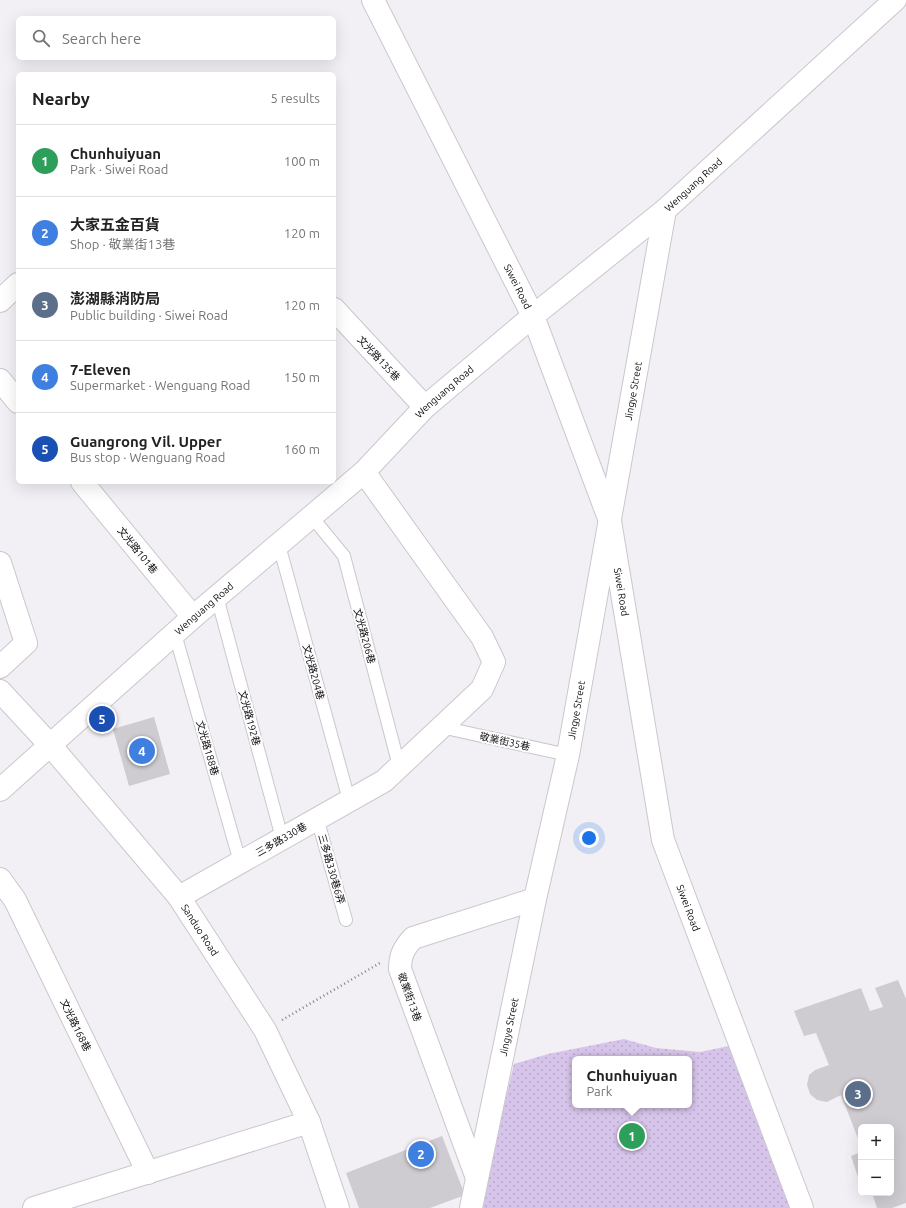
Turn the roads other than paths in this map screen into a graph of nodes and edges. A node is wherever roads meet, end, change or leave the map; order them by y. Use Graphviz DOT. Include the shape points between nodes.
graph roads {
  1 [pos="374,0"];
  2 [pos="896,0"];
  3 [pos="665,210"];
  4 [pos="16,286"];
  5 [pos="0,301"];
  6 [pos="336,311"];
  7 [pos="533,316"];
  8 [pos="0,380"];
  9 [pos="16,400"];
  10 [pos="425,407"];
  11 [pos="364,472"];
  12 [pos="84,484"];
  13 [pos="312,517"];
  14 [pos="610,521"];
  15 [pos="279,545"];
  16 [pos="0,563"];
  17 [pos="217,597"];
  18 [pos="193,617"];
  19 [pos="175,634"];
  20 [pos="0,667"];
  21 [pos="0,691"];
  22 [pos="441,727"];
  23 [pos="51,746"];
  24 [pos="568,755"];
  25 [pos="391,773"];
  26 [pos="0,790"];
  27 [pos="349,800"];
  28 [pos="317,818"];
  29 [pos="282,838"];
  30 [pos="240,862"];
  31 [pos="0,879"];
  32 [pos="179,897"];
  33 [pos="535,899"];
  34 [pos="346,920"];
  35 [pos="309,1122"];
  36 [pos="148,1173"];
  37 [pos="477,1178"];
  38 [pos="34,1208"];
  39 [pos="338,1208"];
  40 [pos="471,1208"];
  41 [pos="802,1208"];
  1 -- 7 [label="street, Siwei Road"];
  2 -- 3 [label="street, Wenguang Road"];
  3 -- 7 [label="street, Wenguang Road"];
  3 -- 14 [label="street, Jingye Street"];
  4 -- 5 [label="street"];
  6 -- 10 [label="street, 文光路135巷"];
  7 -- 10 [label="street, Wenguang Road"];
  7 -- 14 [label="street, Siwei Road"];
  8 -- 9 [label="street"];
  10 -- 11 [label="street, Wenguang Road"];
  11 -- 13 [label="street, Wenguang Road"];
  11 -- 22 [label="street, 三多路330巷" via="482,637 494,662 482,688"];
  12 -- 18 [label="street, 文光路101巷"];
  13 -- 15 [label="street, Wenguang Road"];
  13 -- 25 [label="lane, 文光路206巷" via="344,556"];
  14 -- 24 [label="street, Jingye Street"];
  14 -- 41 [label="street, Siwei Road" via="663,840"];
  15 -- 17 [label="street, Wenguang Road"];
  15 -- 27 [label="lane, 文光路204巷"];
  16 -- 20 [label="street" via="26,643"];
  17 -- 18 [label="street, Wenguang Road"];
  17 -- 29 [label="lane, 文光路192巷"];
  18 -- 19 [label="street, Wenguang Road"];
  19 -- 23 [label="street, Wenguang Road"];
  19 -- 30 [label="lane, 文光路188巷"];
  21 -- 23 [label="street, Sanduo Road"];
  22 -- 24 [label="lane, 敬業街35巷"];
  22 -- 25 [label="street, 三多路330巷"];
  23 -- 26 [label="street, Wenguang Road"];
  23 -- 32 [label="street, Sanduo Road"];
  24 -- 33 [label="street, Jingye Street"];
  25 -- 27 [label="street, 三多路330巷"];
  27 -- 28 [label="street, 三多路330巷"];
  28 -- 29 [label="street, 三多路330巷"];
  28 -- 34 [label="lane, 三多路330巷6弄"];
  29 -- 30 [label="street, 三多路330巷"];
  30 -- 32 [label="street, 三多路330巷"];
  31 -- 36 [label="street, 文光路168巷" via="15,900"];
  32 -- 35 [label="street, Sanduo Road" via="265,1030"];
  33 -- 37 [label="street, Jingye Street"];
  33 -- 37 [label="street, 敬業街13巷" via="413,938 404,948 400,959 400,969"];
  35 -- 36 [label="street"];
  35 -- 39 [label="street, Sanduo Road"];
  36 -- 38 [label="street"];
  37 -- 40 [label="street, Jingye Street"];
}
